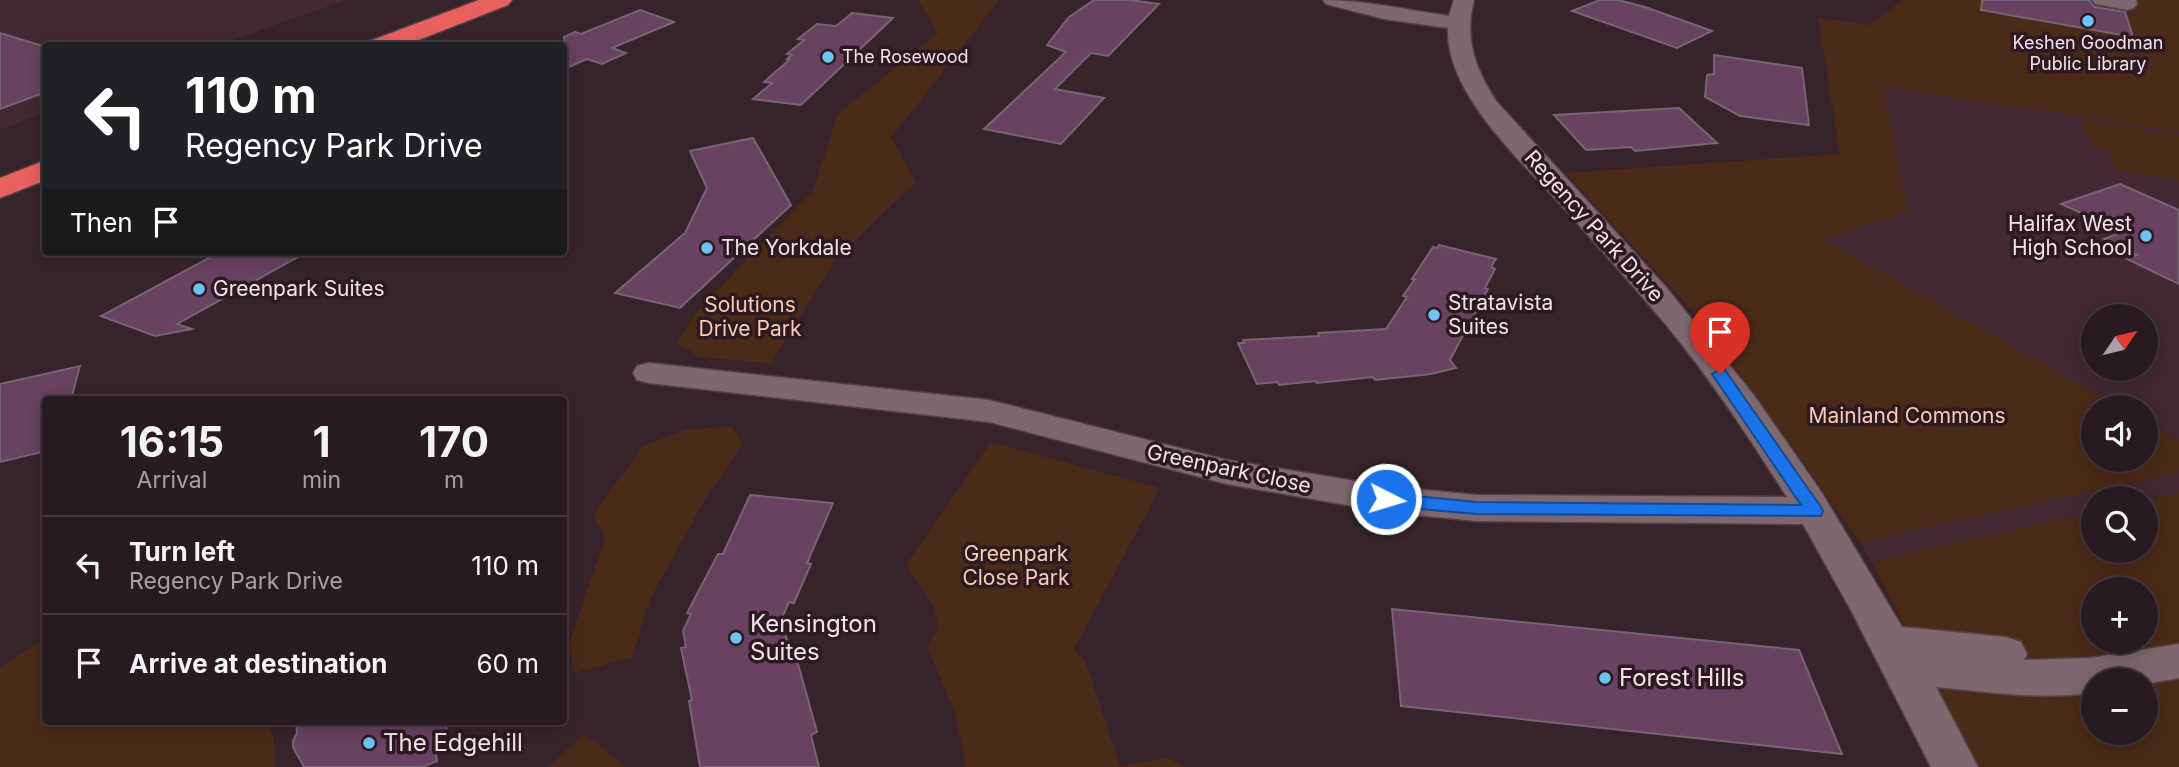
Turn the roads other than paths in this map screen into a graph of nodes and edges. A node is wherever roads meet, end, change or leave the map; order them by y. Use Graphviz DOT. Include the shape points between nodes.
graph roads {
  1 [pos="466,0"];
  2 [pos="500,0"];
  3 [pos="1333,0"];
  4 [pos="2102,0"];
  5 [pos="2126,0"];
  6 [pos="1460,11"];
  7 [pos="371,42"];
  8 [pos="372,42"];
  9 [pos="42,171"];
  10 [pos="42,188"];
  11 [pos="0,189"];
  12 [pos="0,205"];
  13 [pos="649,373"];
  14 [pos="1814,511"];
  15 [pos="1896,654"];
  16 [pos="2179,660"];
  17 [pos="1955,767"];
  1 -- 7 [label="highway" via="406,22"];
  2 -- 8 [label="highway"];
  3 -- 6 [label="street" via="1384,13"];
  4 -- 5 [label="street" via="2127,4"];
  6 -- 14 [label="street, Regency Park Drive" via="1456,38 1460,57 1494,115 1628,260 1706,355"];
  9 -- 11 [label="highway"];
  10 -- 12 [label="highway"];
  13 -- 14 [label="street, Greenpark Close" via="989,411 1227,472 1386,499 1476,508"];
  14 -- 15 [label="street, Regency Park Drive"];
  15 -- 16 [label="street" via="2021,678 2090,676"];
  15 -- 17 [label="street, Regency Park Drive"];
}
